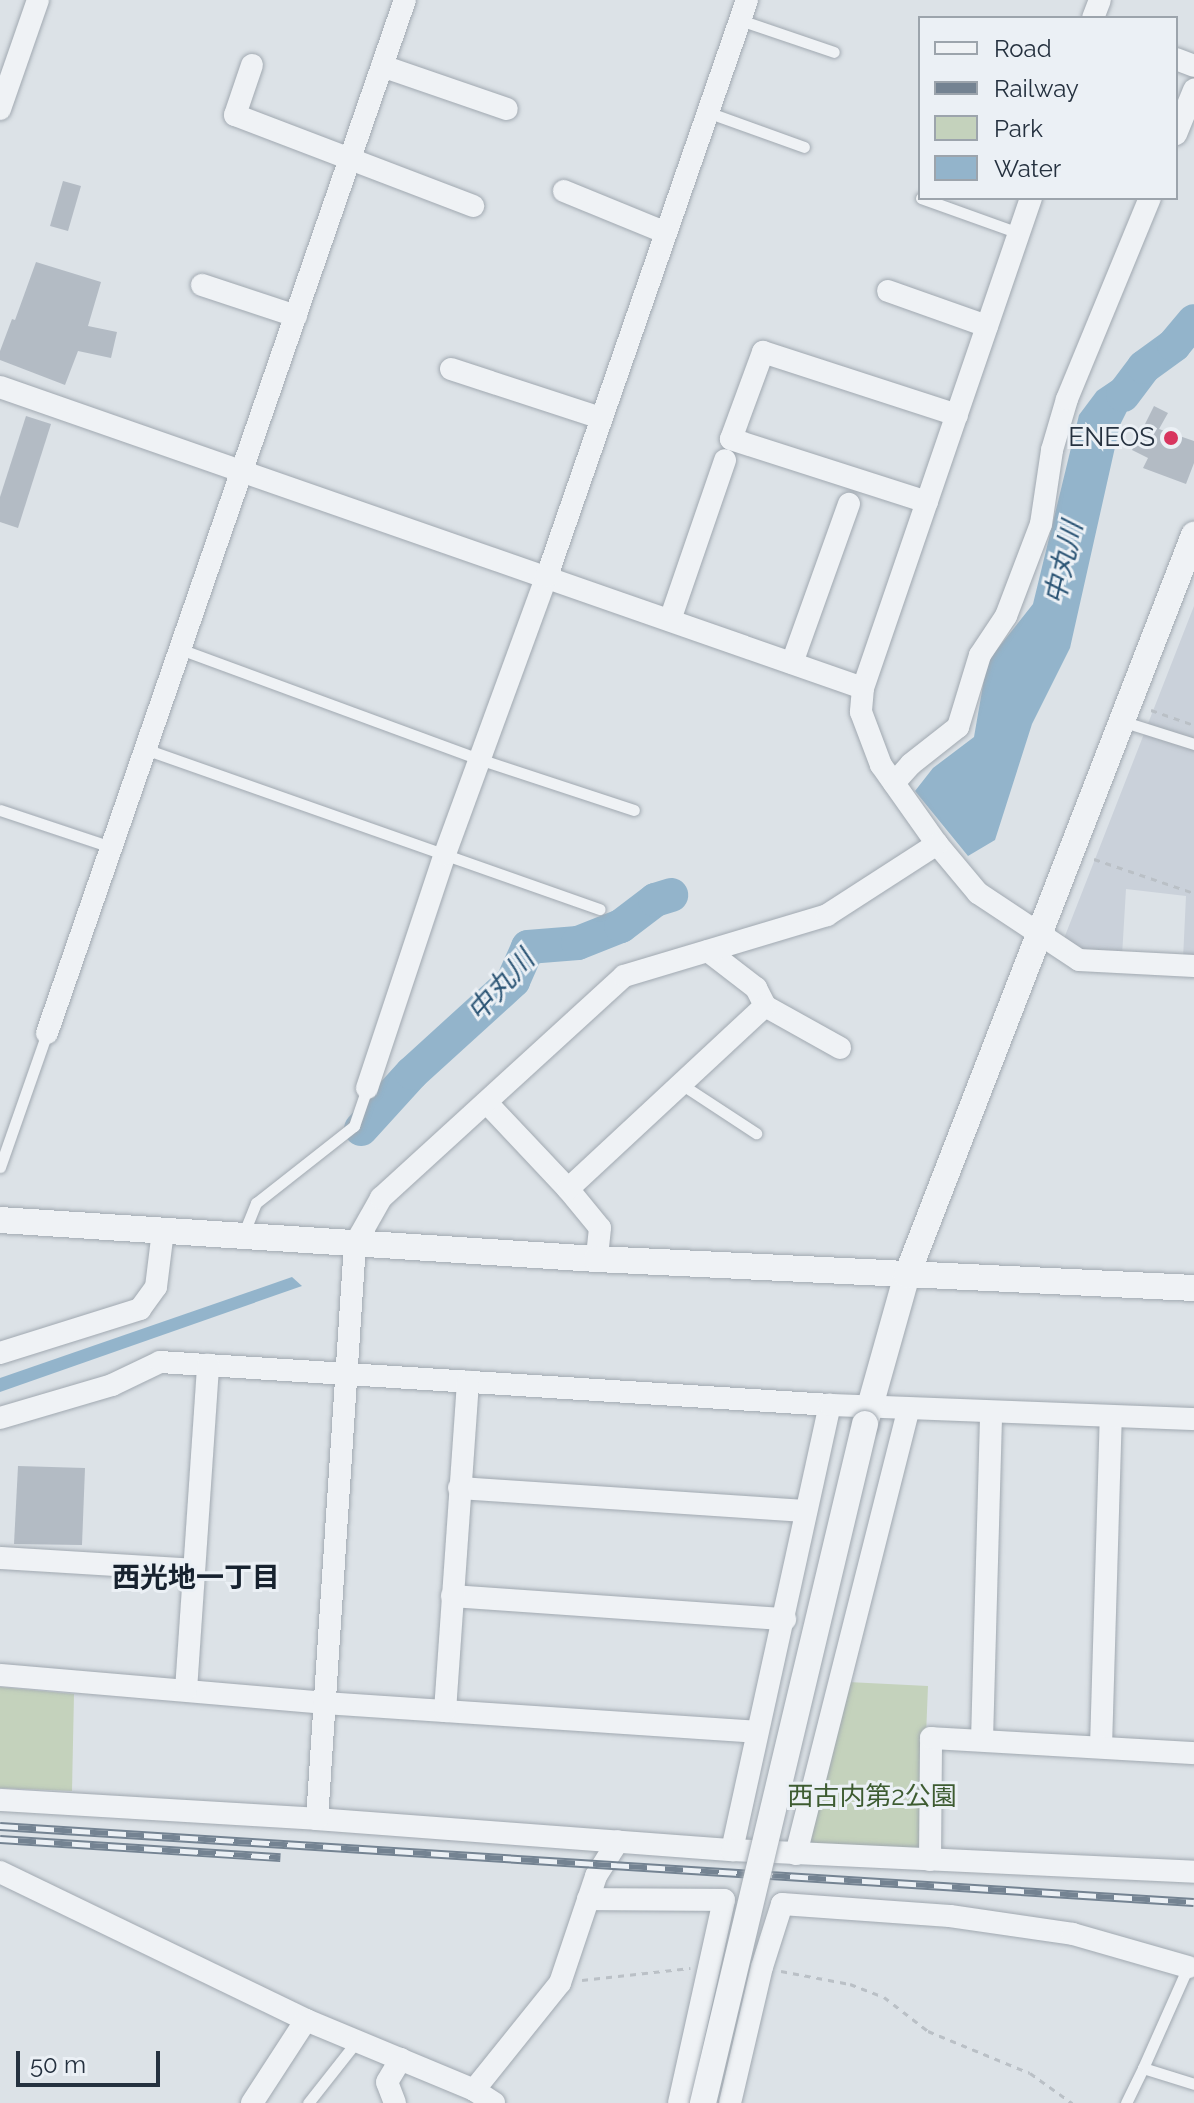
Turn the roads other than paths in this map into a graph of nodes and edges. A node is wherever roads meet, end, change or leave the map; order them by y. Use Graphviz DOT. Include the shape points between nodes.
graph roads {
  1 [pos="38,0"];
  2 [pos="405,0"];
  3 [pos="743,10"];
  4 [pos="834,52"];
  5 [pos="252,65"];
  6 [pos="382,66"];
  7 [pos="1194,90"];
  8 [pos="0,109"];
  9 [pos="507,109"];
  10 [pos="707,111"];
  11 [pos="1178,129"];
  12 [pos="804,147"];
  13 [pos="349,162"];
  14 [pos="564,191"];
  15 [pos="927,200"];
  16 [pos="1030,200"];
  17 [pos="1149,200"];
  18 [pos="473,206"];
  19 [pos="664,232"];
  20 [pos="1019,233"];
  21 [pos="202,285"];
  22 [pos="888,291"];
  23 [pos="296,316"];
  24 [pos="987,326"];
  25 [pos="451,369"];
  26 [pos="0,387"];
  27 [pos="957,415"];
  28 [pos="601,418"];
  29 [pos="725,460"];
  30 [pos="242,470"];
  31 [pos="927,502"];
  32 [pos="849,504"];
  33 [pos="1194,535"];
  34 [pos="547,576"];
  35 [pos="670,620"];
  36 [pos="180,649"];
  37 [pos="792,663"];
  38 [pos="863,688"];
  39 [pos="1125,710"];
  40 [pos="1194,744"];
  41 [pos="145,749"];
  42 [pos="479,759"];
  43 [pos="894,783"];
  44 [pos="0,810"];
  45 [pos="634,810"];
  46 [pos="937,844"];
  47 [pos="111,847"];
  48 [pos="445,854"];
  49 [pos="600,909"];
  50 [pos="1038,935"];
  51 [pos="708,951"];
  52 [pos="1194,966"];
  53 [pos="765,1006"];
  54 [pos="47,1033"];
  55 [pos="840,1048"];
  56 [pos="681,1084"];
  57 [pos="367,1088"];
  58 [pos="487,1103"];
  59 [pos="756,1133"];
  60 [pos="0,1167"];
  61 [pos="568,1189"];
  62 [pos="0,1220"];
  63 [pos="163,1231"];
  64 [pos="243,1236"];
  65 [pos="355,1244"];
  66 [pos="597,1259"];
  67 [pos="907,1275"];
  68 [pos="1194,1288"];
  69 [pos="0,1353"];
  70 [pos="208,1365"];
  71 [pos="345,1374"];
  72 [pos="468,1382"];
  73 [pos="830,1405"];
  74 [pos="908,1410"];
  75 [pos="991,1413"];
  76 [pos="867,1415"];
  77 [pos="1111,1417"];
  78 [pos="0,1418"];
  79 [pos="1194,1419"];
  80 [pos="459,1488"];
  81 [pos="805,1511"];
  82 [pos="0,1558"];
  83 [pos="194,1570"];
  84 [pos="452,1596"];
  85 [pos="785,1619"];
  86 [pos="0,1675"];
  87 [pos="186,1690"];
  88 [pos="324,1703"];
  89 [pos="445,1711"];
  90 [pos="756,1732"];
  91 [pos="982,1740"];
  92 [pos="1101,1747"];
  93 [pos="1194,1753"];
  94 [pos="0,1800"];
  95 [pos="317,1819"];
  96 [pos="618,1841"];
  97 [pos="732,1850"];
  98 [pos="796,1854"];
  99 [pos="930,1860"];
  100 [pos="0,1872"];
  101 [pos="1194,1872"];
  102 [pos="588,1899"];
  103 [pos="724,1900"];
  104 [pos="782,1904"];
  105 [pos="1191,1968"];
  106 [pos="306,2020"];
  107 [pos="357,2041"];
  108 [pos="401,2059"];
  109 [pos="1143,2068"];
  110 [pos="1194,2084"];
  111 [pos="474,2090"];
  112 [pos="252,2103"];
  113 [pos="308,2103"];
  114 [pos="395,2103"];
  115 [pos="494,2103"];
  116 [pos="679,2103"];
  117 [pos="703,2103"];
  118 [pos="730,2103"];
  119 [pos="1126,2103"];
  1 -- 8 [label="street"];
  2 -- 6 [label="street"];
  3 -- 4 [label="lane"];
  3 -- 10 [label="street"];
  5 -- 13 [label="street" via="235,115"];
  6 -- 9 [label="street"];
  6 -- 13 [label="street"];
  7 -- 11 [label="street"];
  10 -- 12 [label="lane"];
  10 -- 19 [label="street"];
  13 -- 18 [label="street"];
  13 -- 23 [label="street"];
  14 -- 19 [label="street"];
  15 -- 20 [label="lane"];
  16 -- 20 [label="street"];
  17 -- 43 [label="street" via="1067,399 1052,450 1041,524 1006,616 980,655 958,727"];
  19 -- 28 [label="street"];
  20 -- 24 [label="street"];
  21 -- 23 [label="street"];
  22 -- 24 [label="street"];
  23 -- 30 [label="street"];
  24 -- 27 [label="street"];
  25 -- 28 [label="street"];
  26 -- 30 [label="street"];
  27 -- 31 [label="street"];
  27 -- 31 [label="street" via="763,352 731,439"];
  28 -- 34 [label="street"];
  29 -- 35 [label="street"];
  30 -- 34 [label="street"];
  30 -- 36 [label="street"];
  31 -- 38 [label="street"];
  32 -- 37 [label="street"];
  33 -- 39 [label="street"];
  34 -- 35 [label="street"];
  34 -- 42 [label="street"];
  35 -- 37 [label="street"];
  36 -- 41 [label="street"];
  36 -- 42 [label="lane"];
  37 -- 38 [label="street"];
  38 -- 43 [label="street" via="861,712 881,765"];
  39 -- 40 [label="lane"];
  39 -- 50 [label="street"];
  41 -- 47 [label="street"];
  41 -- 48 [label="lane"];
  42 -- 45 [label="lane"];
  42 -- 48 [label="street"];
  43 -- 46 [label="street"];
  44 -- 47 [label="lane"];
  46 -- 50 [label="street" via="978,893"];
  46 -- 51 [label="street" via="827,915"];
  47 -- 54 [label="street"];
  48 -- 49 [label="lane"];
  48 -- 57 [label="street"];
  50 -- 52 [label="street" via="1079,960"];
  50 -- 67 [label="street"];
  51 -- 53 [label="street" via="756,988"];
  51 -- 58 [label="street" via="624,976"];
  53 -- 55 [label="street"];
  53 -- 56 [label="street"];
  54 -- 60 [label="lane"];
  56 -- 59 [label="lane"];
  56 -- 61 [label="street"];
  57 -- 64 [label="lane" via="354,1126 256,1203"];
  58 -- 61 [label="street"];
  58 -- 65 [label="street" via="381,1198"];
  61 -- 66 [label="street" via="600,1228"];
  62 -- 63 [label="street"];
  63 -- 64 [label="street"];
  63 -- 69 [label="street" via="156,1287 140,1309"];
  64 -- 65 [label="street"];
  65 -- 66 [label="street"];
  65 -- 71 [label="street"];
  66 -- 67 [label="street"];
  67 -- 68 [label="street"];
  67 -- 76 [label="street"];
  70 -- 71 [label="street"];
  70 -- 78 [label="street" via="160,1362 112,1385"];
  70 -- 83 [label="street"];
  71 -- 72 [label="street"];
  71 -- 88 [label="street"];
  72 -- 73 [label="street"];
  72 -- 80 [label="street"];
  73 -- 76 [label="street"];
  73 -- 81 [label="street"];
  74 -- 75 [label="street"];
  74 -- 76 [label="street"];
  74 -- 98 [label="street"];
  75 -- 77 [label="street"];
  75 -- 91 [label="street"];
  76 -- 117 [label="street, bridge"];
  77 -- 79 [label="street"];
  77 -- 92 [label="street"];
  80 -- 81 [label="street"];
  80 -- 84 [label="street"];
  81 -- 85 [label="street"];
  82 -- 83 [label="street"];
  83 -- 87 [label="street"];
  84 -- 85 [label="street"];
  84 -- 89 [label="street"];
  85 -- 90 [label="street"];
  86 -- 87 [label="street"];
  87 -- 88 [label="street"];
  88 -- 89 [label="street"];
  88 -- 95 [label="street"];
  89 -- 90 [label="street"];
  90 -- 97 [label="street"];
  91 -- 92 [label="street"];
  91 -- 99 [label="street" via="931,1738"];
  92 -- 93 [label="street"];
  94 -- 95 [label="street"];
  95 -- 96 [label="street"];
  96 -- 97 [label="street"];
  96 -- 102 [label="street"];
  97 -- 98 [label="street"];
  98 -- 99 [label="street"];
  99 -- 101 [label="street"];
  100 -- 106 [label="street"];
  102 -- 103 [label="street"];
  102 -- 111 [label="street" via="560,1983"];
  103 -- 104 [label="street"];
  103 -- 116 [label="street"];
  104 -- 105 [label="street" via="950,1916 1073,1934"];
  104 -- 118 [label="street"];
  105 -- 109 [label="lane"];
  106 -- 107 [label="street"];
  106 -- 112 [label="street"];
  107 -- 108 [label="street"];
  107 -- 113 [label="lane"];
  108 -- 111 [label="street"];
  108 -- 114 [label="street" via="387,2082"];
  109 -- 110 [label="lane"];
  109 -- 119 [label="lane"];
  111 -- 115 [label="street"];
}
